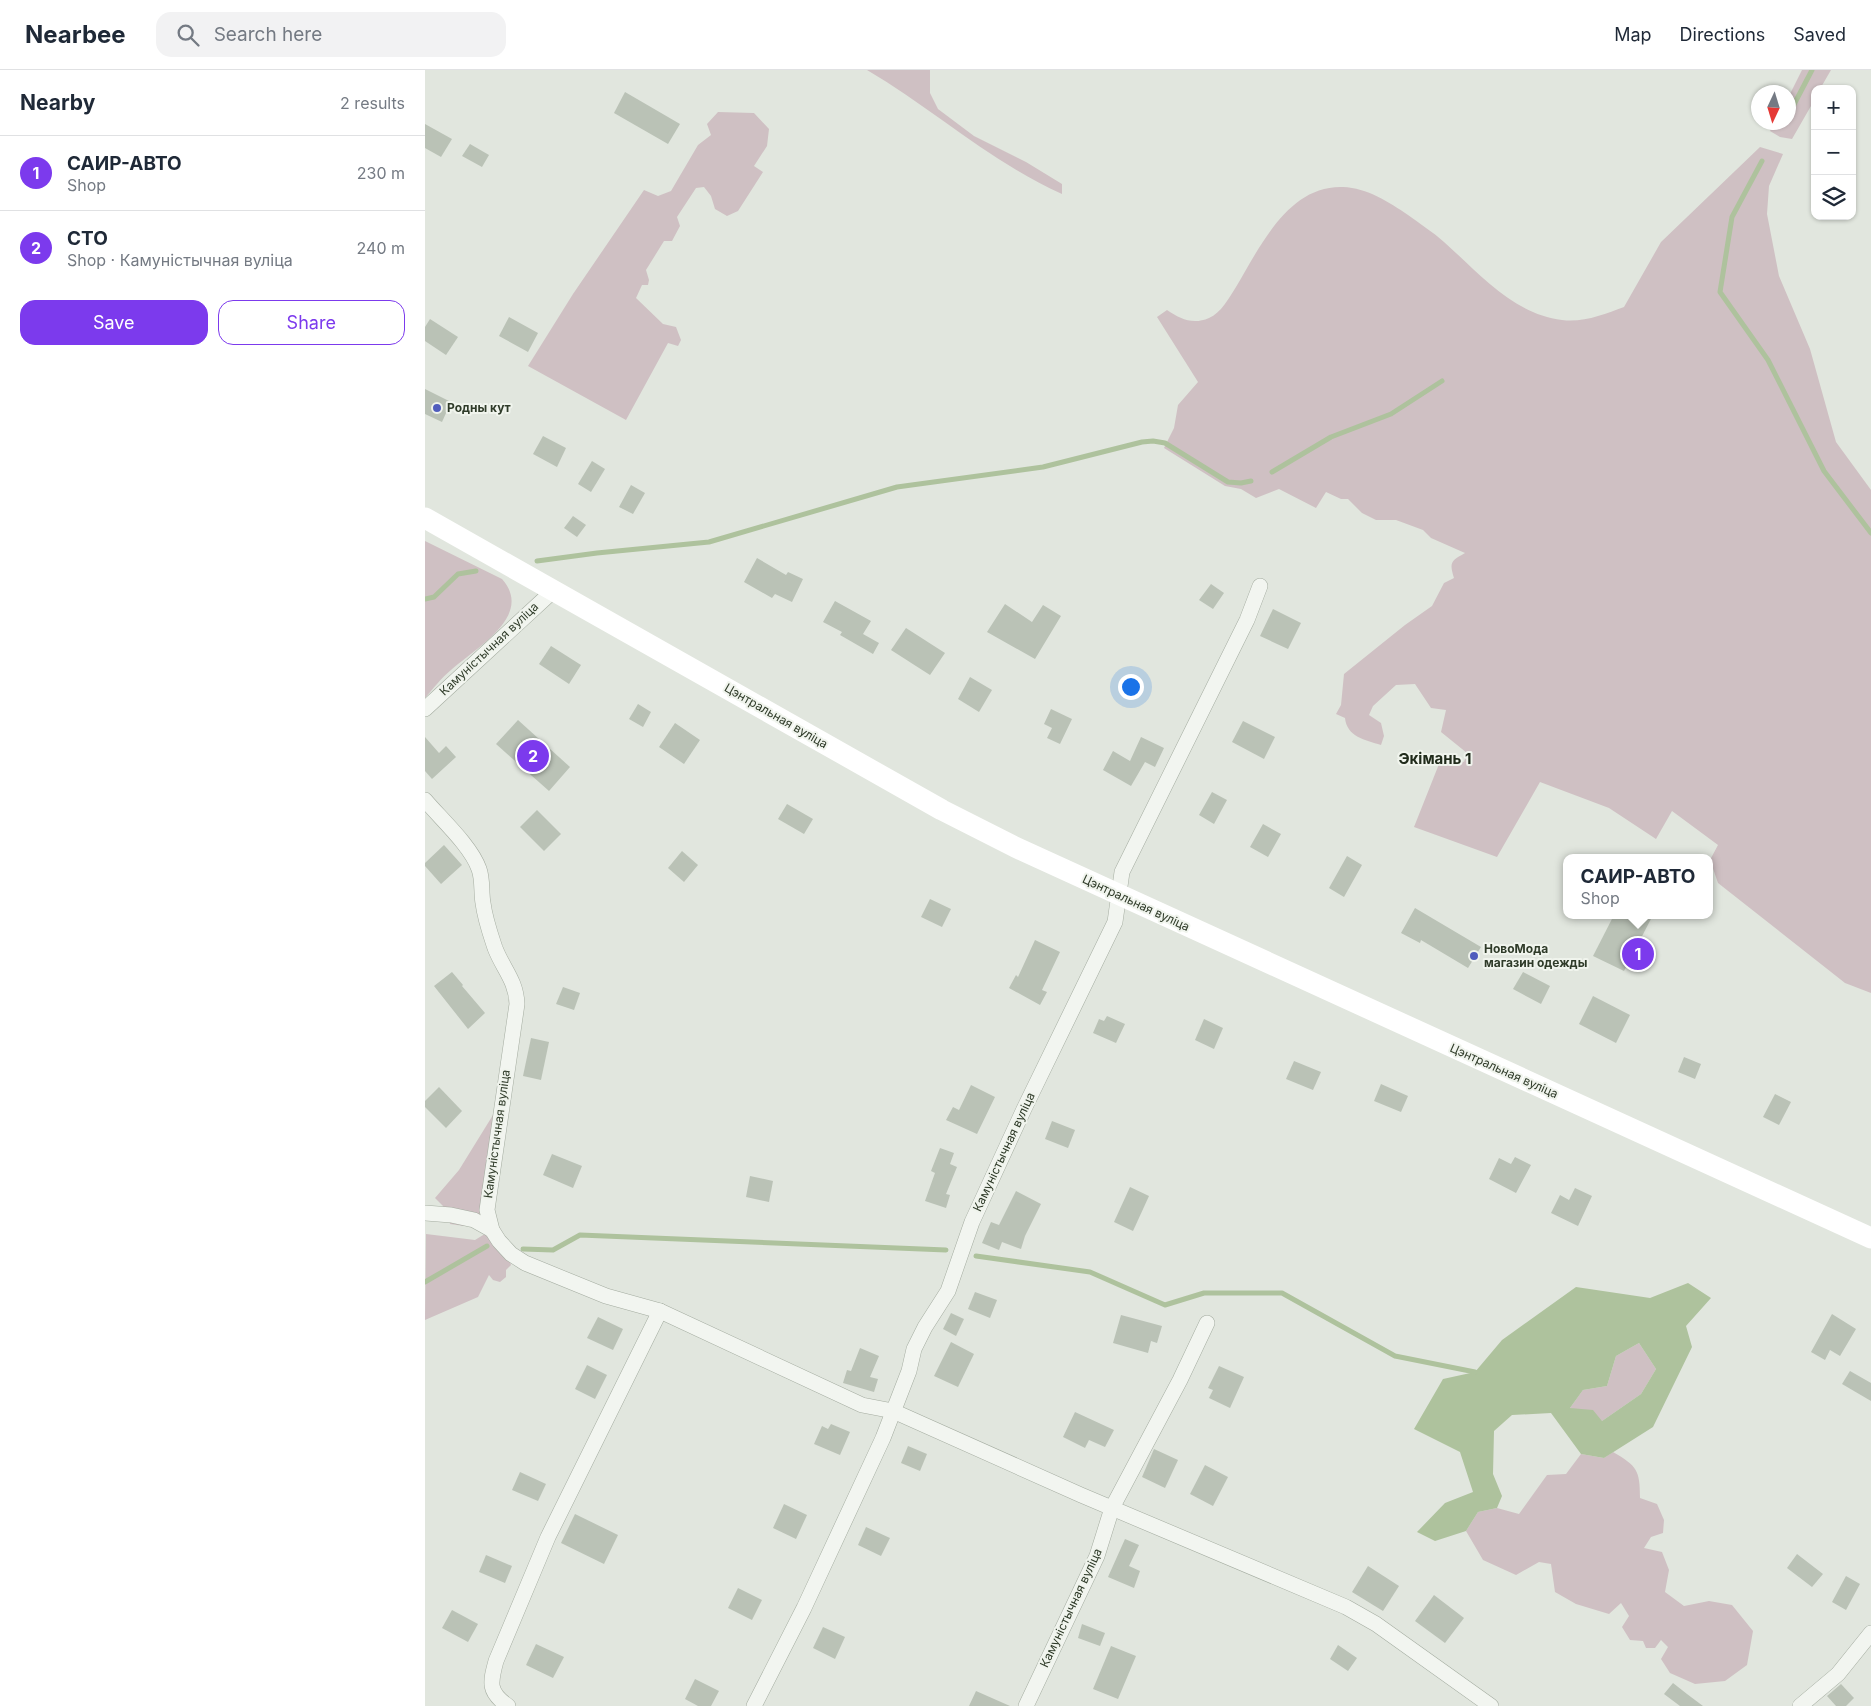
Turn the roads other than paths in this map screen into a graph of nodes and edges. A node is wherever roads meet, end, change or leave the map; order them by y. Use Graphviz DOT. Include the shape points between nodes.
graph roads {
  1 [pos="425,518"];
  2 [pos="1260,586"];
  3 [pos="554,590"];
  4 [pos="425,709"];
  5 [pos="425,800"];
  6 [pos="1119,895"];
  7 [pos="425,1213"];
  8 [pos="492,1230"];
  9 [pos="1871,1238"];
  10 [pos="659,1311"];
  11 [pos="1207,1323"];
  12 [pos="893,1411"];
  13 [pos="1112,1508"];
  14 [pos="1871,1633"];
  15 [pos="507,1706"];
  16 [pos="754,1706"];
  17 [pos="1026,1706"];
  18 [pos="1491,1706"];
  19 [pos="1800,1706"];
  1 -- 3 [label="main road, Цэнтральная вуліца"];
  2 -- 6 [label="street, Камуністычная вуліца" via="1247,620 1122,872"];
  3 -- 4 [label="street, Камуністычная вуліца"];
  3 -- 6 [label="main road, Цэнтральная вуліца" via="941,810"];
  5 -- 8 [label="street, Камуністычная вуліца" via="472,854 481,876 488,927 517,992 487,1210"];
  6 -- 9 [label="main road, Цэнтральная вуліца"];
  6 -- 12 [label="street, Камуністычная вуліца" via="1115,922 1023,1108 972,1222 949,1291 925,1326 915,1349"];
  7 -- 8 [label="street" via="474,1220"];
  8 -- 10 [label="street, Камуністычная вуліца" via="499,1242 525,1263 606,1296"];
  10 -- 12 [label="street, Камуністычная вуліца" via="862,1405"];
  10 -- 15 [label="street" via="548,1537 496,1661 493,1692"];
  11 -- 13 [label="street"];
  12 -- 13 [label="street, Камуністычная вуліца"];
  12 -- 16 [label="street, Камуністычная вуліца" via="809,1599"];
  13 -- 17 [label="street, Камуністычная вуліца" via="1097,1556"];
  13 -- 18 [label="street" via="1346,1607"];
  14 -- 19 [label="street" via="1838,1674"];
}
